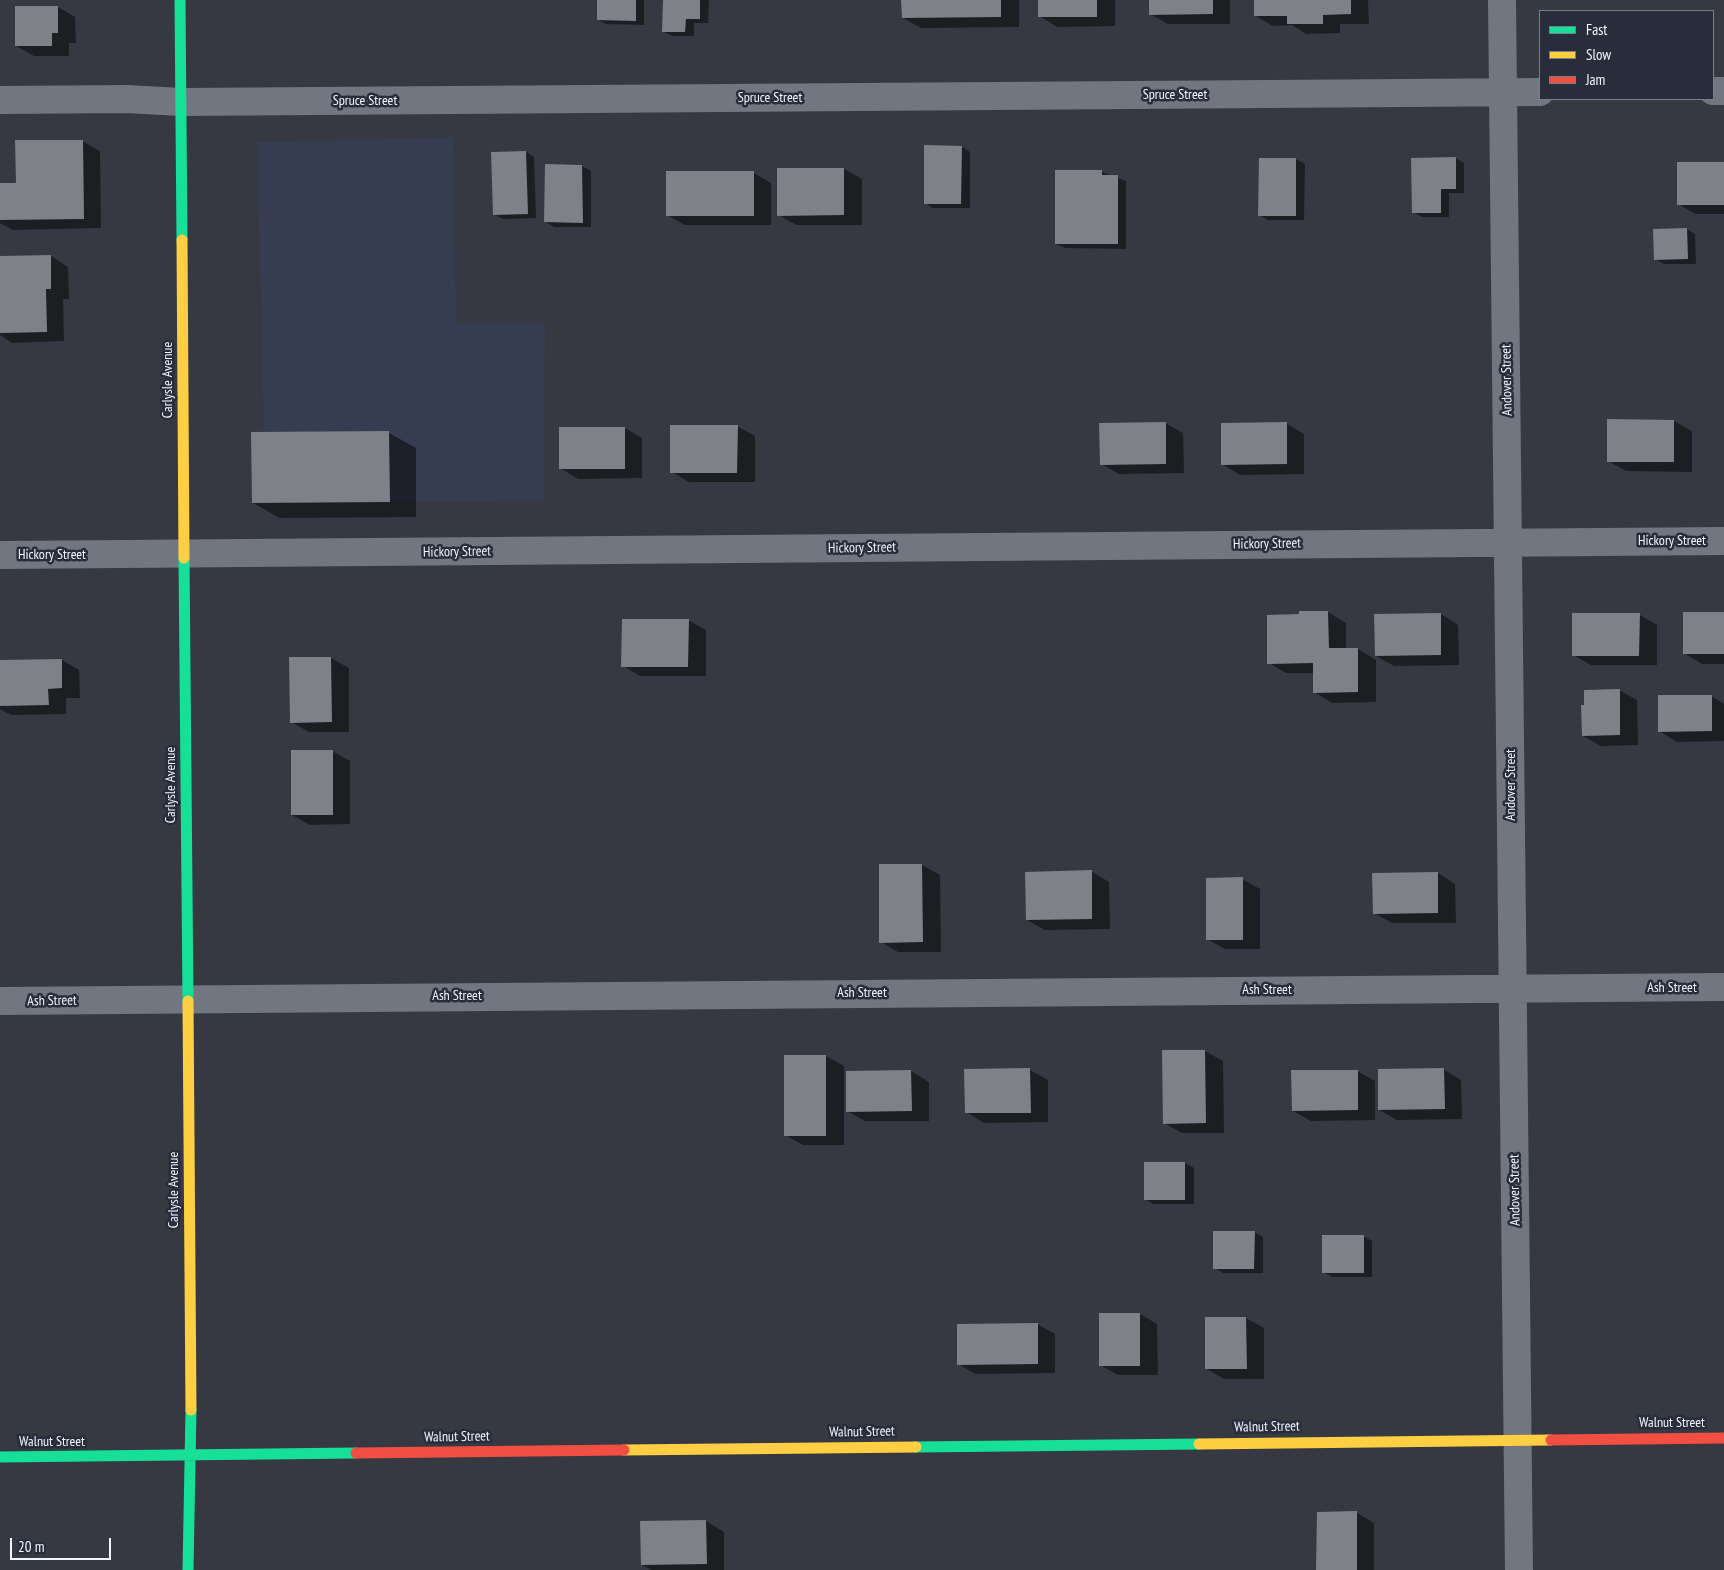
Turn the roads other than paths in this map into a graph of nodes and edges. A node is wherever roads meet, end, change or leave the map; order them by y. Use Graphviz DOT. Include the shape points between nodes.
graph roads {
  1 [pos="180,0"];
  2 [pos="1502,0"];
  3 [pos="1503,92"];
  4 [pos="1539,92"];
  5 [pos="0,100"];
  6 [pos="181,102"];
  7 [pos="1724,541"];
  8 [pos="1508,542"];
  9 [pos="185,554"];
  10 [pos="0,555"];
  11 [pos="1724,987"];
  12 [pos="1512,989"];
  13 [pos="188,998"];
  14 [pos="0,1002"];
  15 [pos="1724,1438"];
  16 [pos="1518,1439"];
  17 [pos="191,1455"];
  18 [pos="0,1457"];
  19 [pos="188,1570"];
  20 [pos="1519,1570"];
  1 -- 6 [label="street, Carlysle Avenue"];
  2 -- 3 [label="street, Andover Street"];
  3 -- 4 [label="street, Spruce Street"];
  3 -- 6 [label="street, Spruce Street"];
  3 -- 8 [label="street, Andover Street"];
  5 -- 6 [label="street, Spruce Street"];
  6 -- 9 [label="street, Carlysle Avenue"];
  7 -- 8 [label="street, Hickory Street"];
  8 -- 9 [label="street, Hickory Street"];
  8 -- 12 [label="street, Andover Street"];
  9 -- 10 [label="street, Hickory Street"];
  9 -- 13 [label="street, Carlysle Avenue"];
  11 -- 12 [label="street, Ash Street"];
  12 -- 13 [label="street, Ash Street"];
  12 -- 16 [label="street, Andover Street"];
  13 -- 14 [label="street, Ash Street"];
  13 -- 17 [label="street, Carlysle Avenue"];
  15 -- 16 [label="street, Walnut Street"];
  16 -- 17 [label="street, Walnut Street"];
  16 -- 20 [label="street, Andover Street"];
  17 -- 18 [label="street, Walnut Street"];
  17 -- 19 [label="street, Carlysle Avenue"];
}
